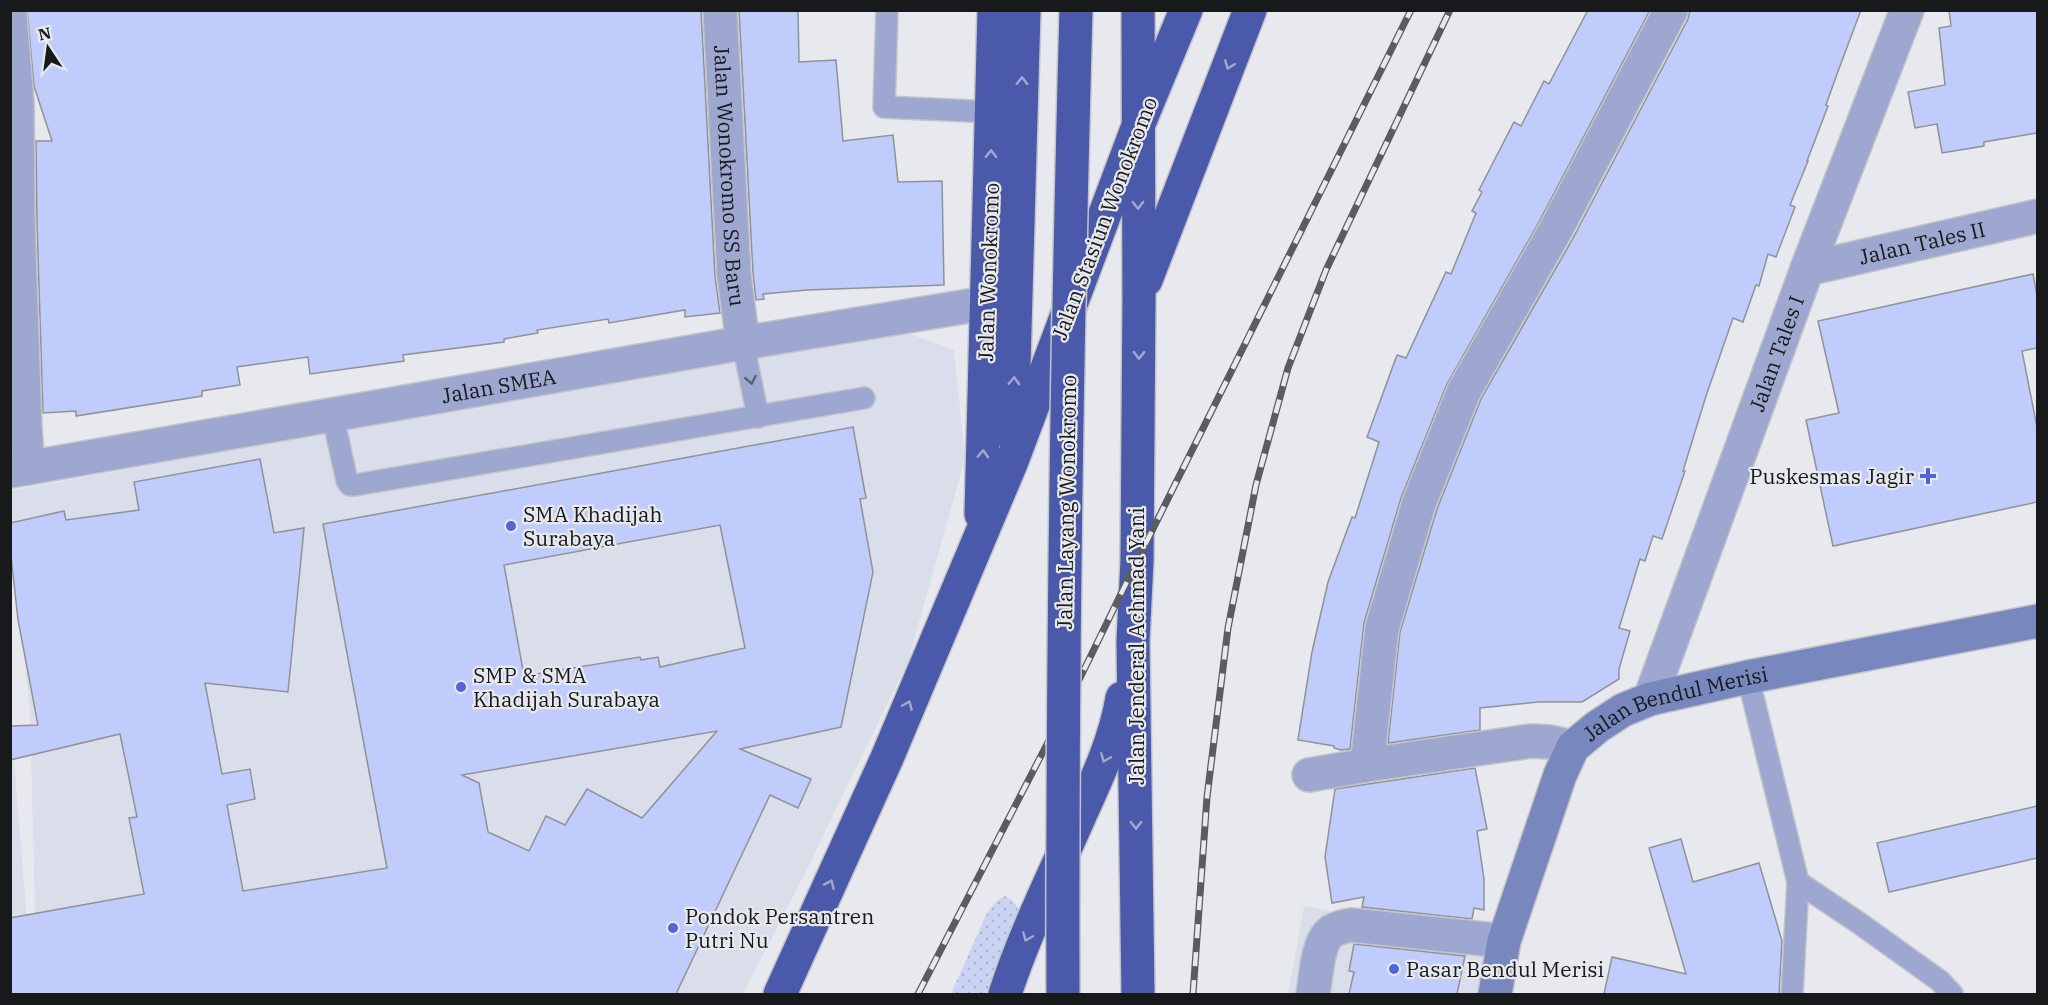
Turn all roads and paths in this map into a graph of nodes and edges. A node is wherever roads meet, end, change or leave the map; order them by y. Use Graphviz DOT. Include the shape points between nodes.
graph roads {
  1 [pos="720,10"];
  2 [pos="887,10"];
  3 [pos="994,10"];
  4 [pos="1024,10"];
  5 [pos="1076,10"];
  6 [pos="1138,10"];
  7 [pos="1186,10"];
  8 [pos="1251,10"];
  9 [pos="1671,10"];
  10 [pos="1907,10"];
  11 [pos="10,18"];
  12 [pos="992,112"];
  13 [pos="1138,126"];
  14 [pos="2037,216"];
  15 [pos="1807,269"];
  16 [pos="1139,297"];
  17 [pos="987,303"];
  18 [pos="743,343"];
  19 [pos="864,398"];
  20 [pos="758,417"];
  21 [pos="335,426"];
  22 [pos="1012,461"];
  23 [pos="19,469"];
  24 [pos="981,534"];
  25 [pos="2037,621"];
  26 [pos="1134,641"];
  27 [pos="1748,677"];
  28 [pos="1650,699"];
  29 [pos="1573,747"];
  30 [pos="1367,765"];
  31 [pos="1309,775"];
  32 [pos="1798,882"];
  33 [pos="1504,941"];
  34 [pos="780,994"];
  35 [pos="1005,994"];
  36 [pos="1062,994"];
  37 [pos="1138,994"];
  38 [pos="1313,994"];
  39 [pos="1495,994"];
  40 [pos="1792,994"];
  41 [pos="1952,994"];
  1 -- 18 [label="street, Jalan Wonokromo SS Baru" via="734,275"];
  2 -- 12 [label="lane" via="884,107"];
  3 -- 12 [label="highway, Jalan Wonokromo"];
  22 -- 4 [label="highway, Jalan Wonokromo, one-way"];
  5 -- 36 [label="highway, Jalan Layang Wonokromo, bridge" via="1067,401"];
  6 -- 13 [label="highway"];
  7 -- 13 [label="highway, Jalan Stasiun Wonokromo"];
  8 -- 16 [label="highway, one-way"];
  9 -- 30 [label="street" via="1555,231 1464,391 1419,503 1382,628"];
  10 -- 15 [label="street, Jalan Tales I"];
  11 -- 23 [label="street" via="17,103 25,428"];
  17 -- 12 [label="highway, Jalan Wonokromo, one-way"];
  13 -- 16 [label="highway, one-way"];
  13 -- 22 [label="highway, Jalan Stasiun Wonokromo"];
  14 -- 15 [label="street, Jalan Tales II"];
  15 -- 28 [label="street, Jalan Tales I"];
  16 -- 26 [label="highway, Jalan Jenderal Achmad Yani, one-way"];
  17 -- 18 [label="street, Jalan SMEA"];
  24 -- 17 [label="highway, Jalan Wonokromo, one-way"];
  18 -- 20 [label="lane, one-way"];
  18 -- 21 [label="street, Jalan SMEA"];
  19 -- 20 [label="lane"];
  20 -- 21 [label="lane" via="356,485 347,481"];
  21 -- 23 [label="street, Jalan SMEA"];
  22 -- 24 [label="highway"];
  34 -- 24 [label="highway, one-way"];
  25 -- 27 [label="street, Jalan Bendul Merisi"];
  26 -- 35 [label="highway, one-way" via="1117,728"];
  26 -- 37 [label="highway, Jalan Jenderal Achmad Yani, one-way"];
  27 -- 28 [label="street, Jalan Bendul Merisi"];
  27 -- 32 [label="lane"];
  28 -- 29 [label="street, Jalan Bendul Merisi" via="1623,710"];
  29 -- 30 [label="street" via="1531,741"];
  29 -- 33 [label="street, Jalan Bendul Merisi"];
  30 -- 31 [label="street"];
  32 -- 40 [label="lane"];
  32 -- 41 [label="lane" via="1940,981"];
  33 -- 38 [label="street" via="1345,926 1332,931 1322,945"];
  33 -- 39 [label="street, Jalan Bendul Merisi"];
}
